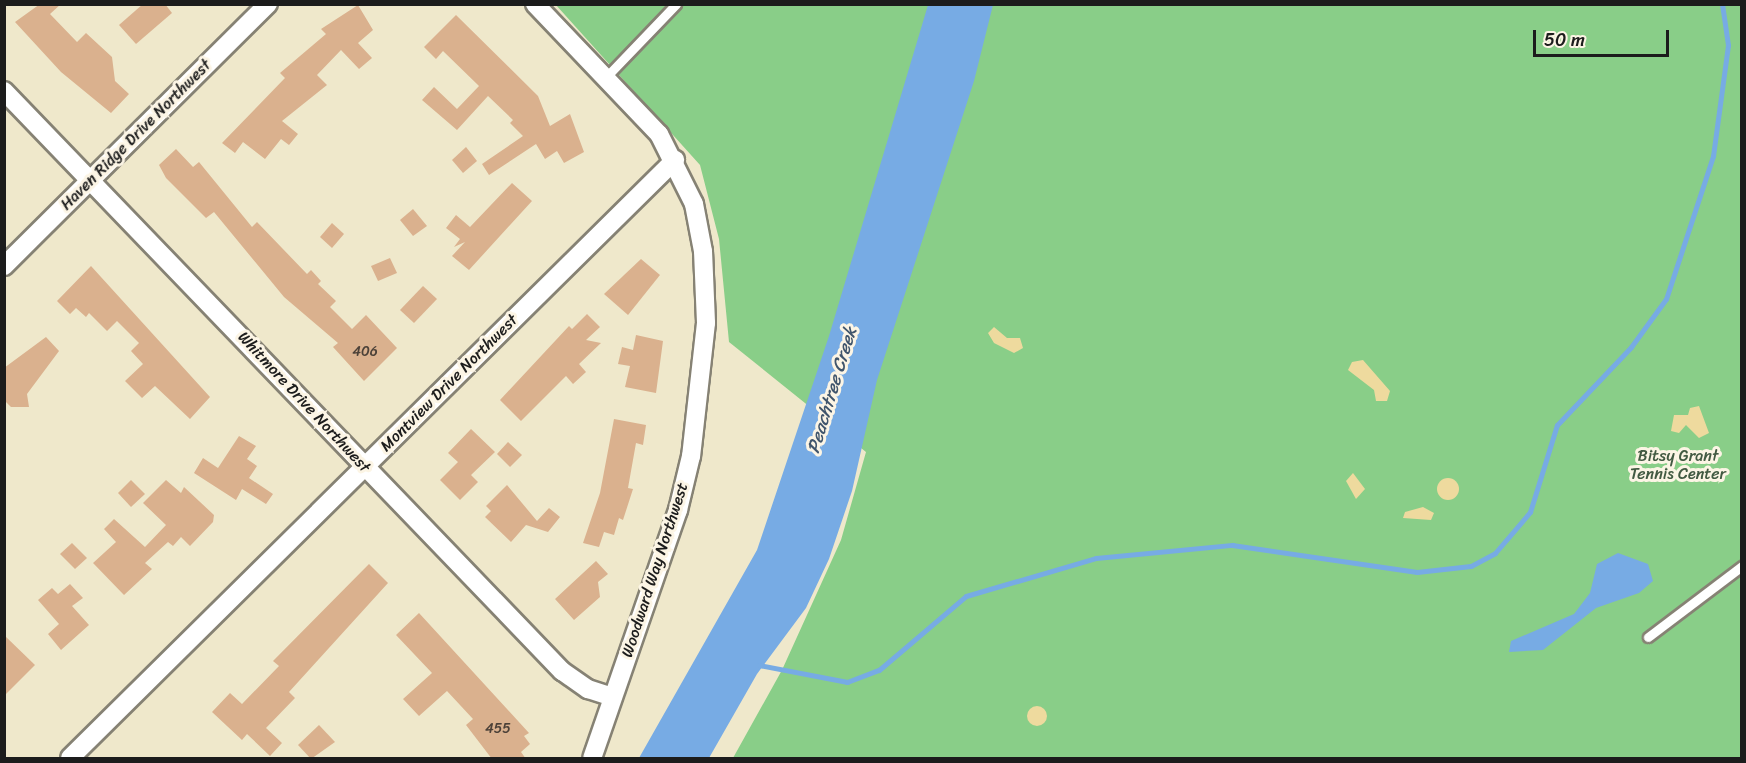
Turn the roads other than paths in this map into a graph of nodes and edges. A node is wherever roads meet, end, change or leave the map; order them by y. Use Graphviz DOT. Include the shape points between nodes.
graph roads {
  1 [pos="268,4"];
  2 [pos="536,4"];
  3 [pos="676,4"];
  4 [pos="606,76"];
  5 [pos="4,92"];
  6 [pos="675,160"];
  7 [pos="90,181"];
  8 [pos="4,266"];
  9 [pos="364,468"];
  10 [pos="1742,566"];
  11 [pos="1648,637"];
  12 [pos="613,697"];
  13 [pos="70,759"];
  14 [pos="592,759"];
  1 -- 7 [label="street, Haven Ridge Drive Northwest"];
  2 -- 4 [label="street, Woodward Way Northwest"];
  3 -- 4 [label="lane"];
  4 -- 6 [label="street, Woodward Way Northwest" via="644,116"];
  5 -- 7 [label="street, Whitmore Drive Northwest"];
  6 -- 9 [label="street, Montview Drive Northwest"];
  6 -- 12 [label="street, Woodward Way Northwest" via="694,204 703,251 701,395 678,510"];
  7 -- 8 [label="street, Haven Ridge Drive Northwest"];
  7 -- 9 [label="street, Whitmore Drive Northwest"];
  9 -- 12 [label="street, Whitmore Drive Northwest" via="562,670 588,689"];
  9 -- 13 [label="street, Montview Drive Northwest"];
  10 -- 11 [label="lane"];
  12 -- 14 [label="street, Woodward Way Northwest"];
}
